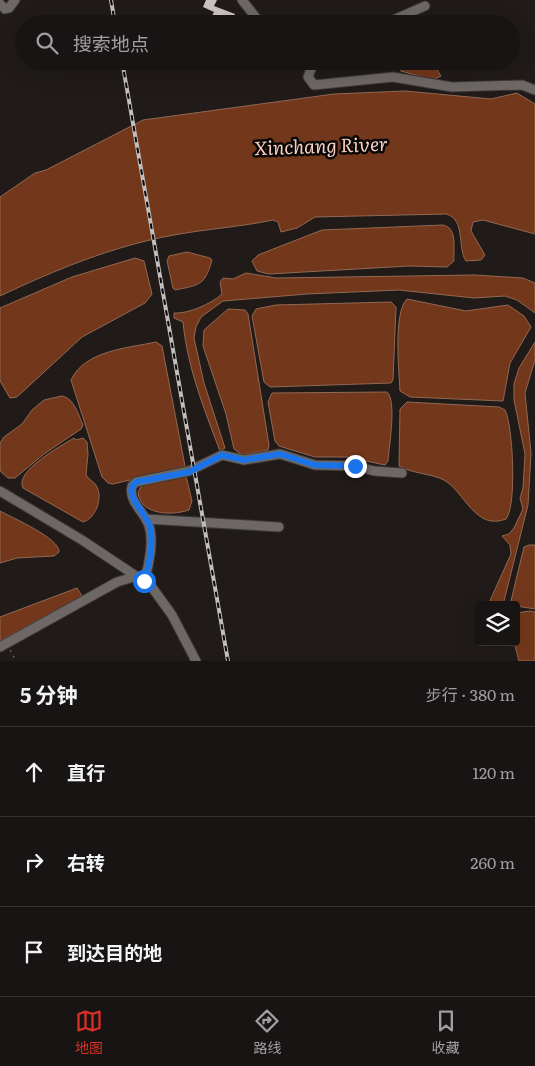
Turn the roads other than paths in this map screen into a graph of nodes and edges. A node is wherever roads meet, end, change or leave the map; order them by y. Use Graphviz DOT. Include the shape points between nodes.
graph roads {
  1 [pos="15,0"];
  2 [pos="242,0"];
  3 [pos="0,4"];
  4 [pos="426,6"];
  5 [pos="254,15"];
  6 [pos="405,15"];
  7 [pos="311,70"];
  8 [pos="535,90"];
  9 [pos="402,473"];
  10 [pos="0,491"];
  11 [pos="146,519"];
  12 [pos="279,527"];
  13 [pos="141,579"];
  14 [pos="3,645"];
  15 [pos="196,661"];
  1 -- 3 [label="street" via="5,10"];
  2 -- 5 [label="street"];
  4 -- 6 [label="street"];
  7 -- 8 [label="street" via="308,77 314,85 393,77 452,87 522,85"];
  9 -- 11 [label="street" via="374,472 349,465 315,465 280,454 244,460 222,455 189,472 142,480 133,485 132,496"];
  10 -- 13 [label="street"];
  11 -- 12 [label="street"];
  11 -- 13 [label="street" via="150,528 150,550"];
  13 -- 14 [label="street" via="117,582"];
  13 -- 15 [label="street" via="165,603"];
}
